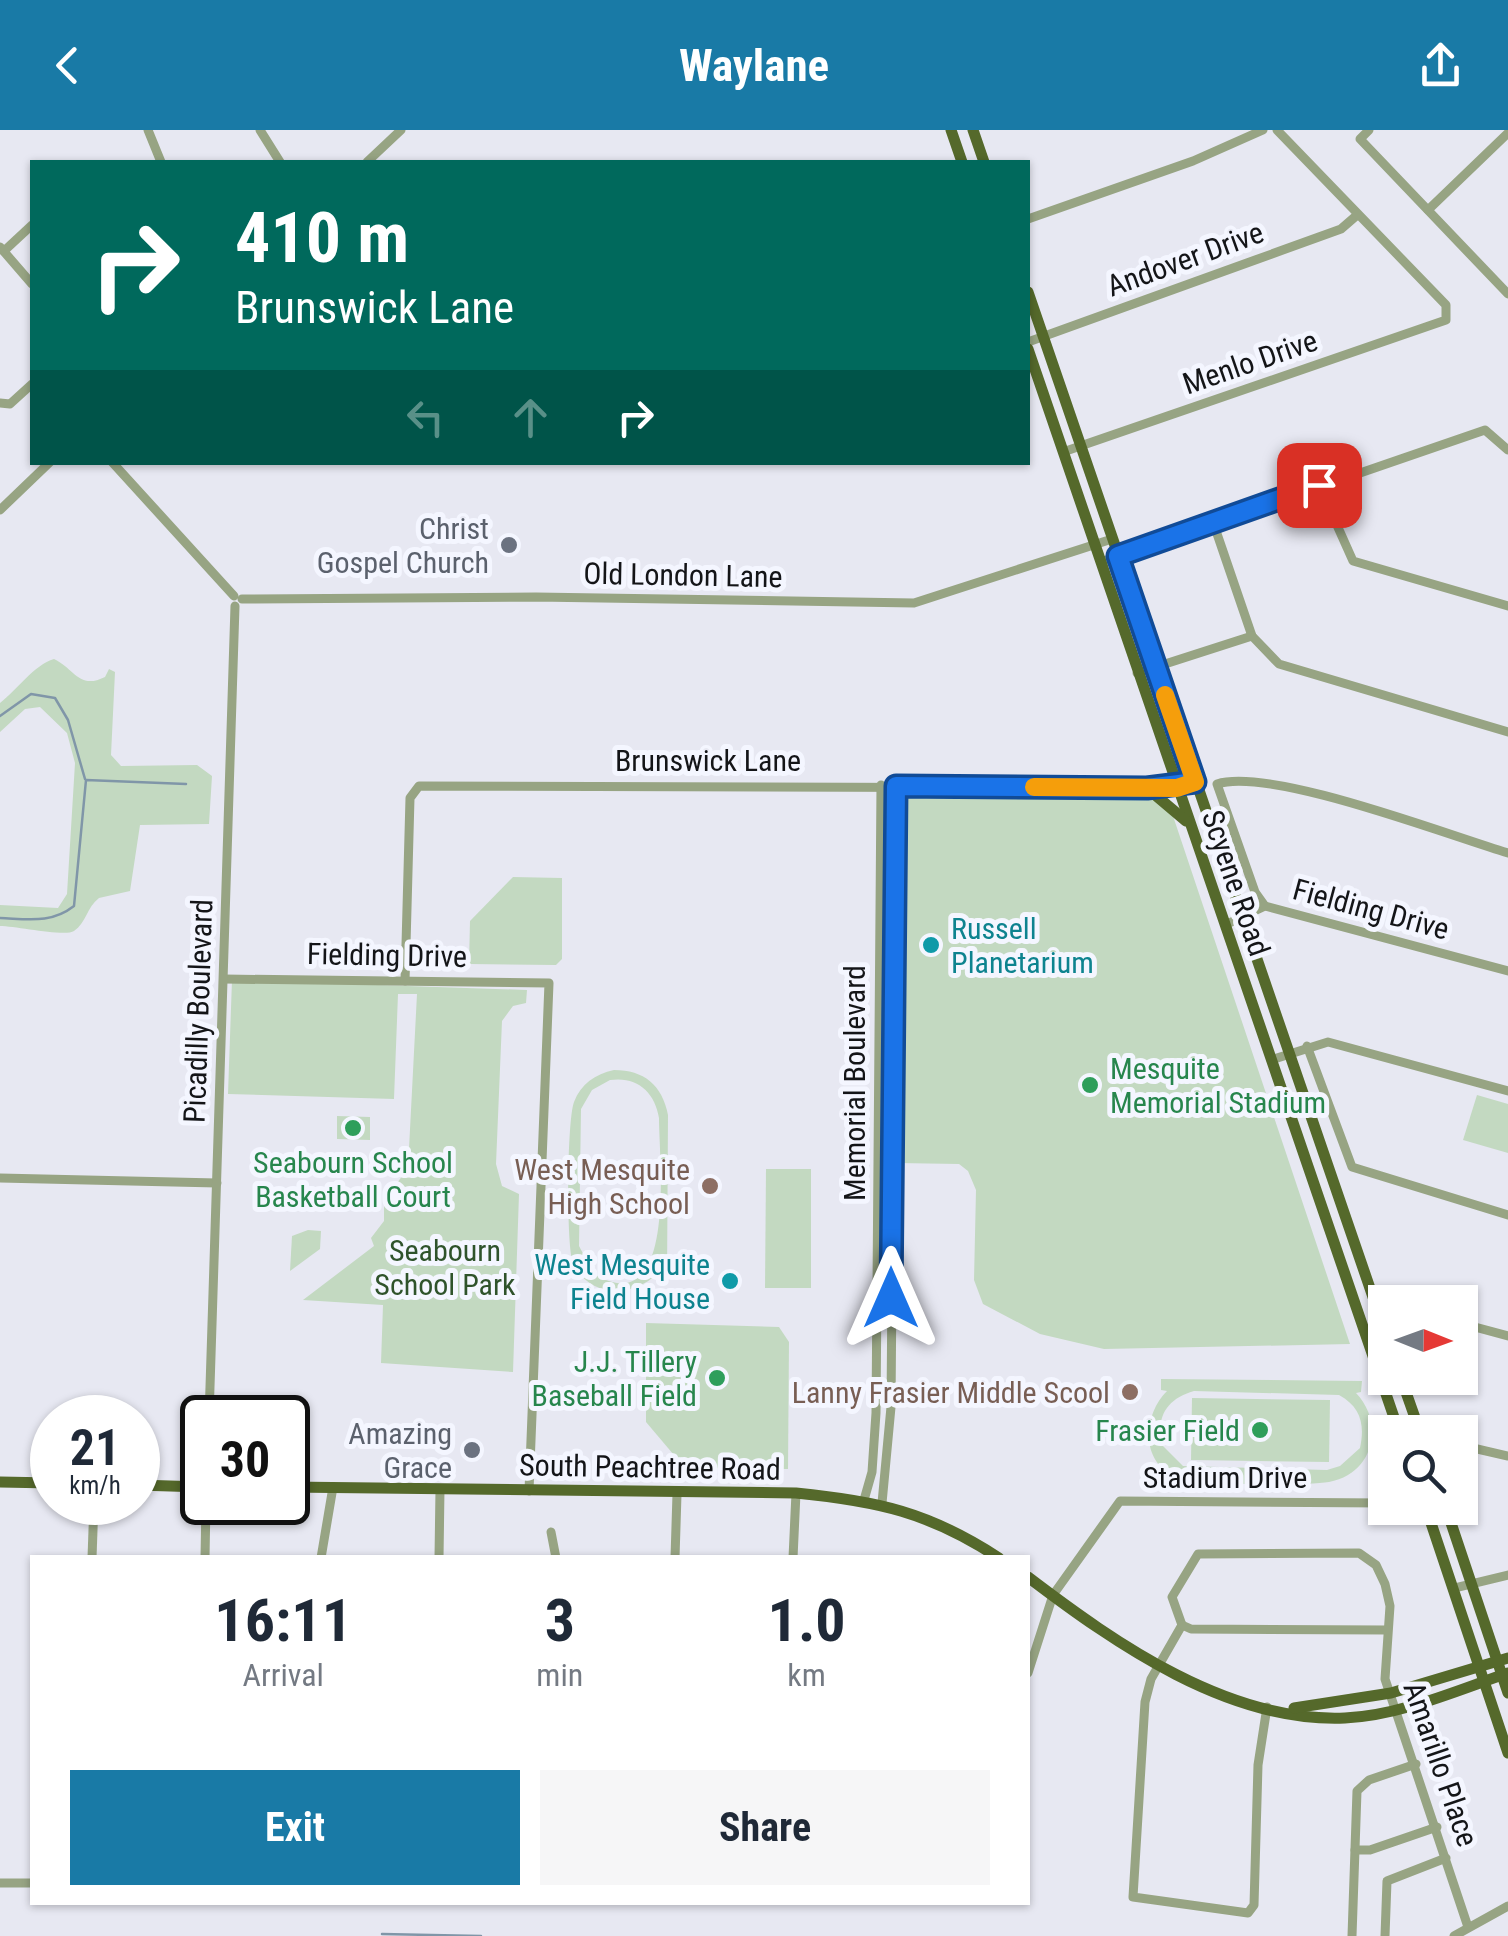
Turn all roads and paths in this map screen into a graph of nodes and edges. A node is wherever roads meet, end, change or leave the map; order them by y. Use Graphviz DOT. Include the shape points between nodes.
graph roads {
  1 [pos="148,130"];
  2 [pos="260,130"];
  3 [pos="402,130"];
  4 [pos="951,130"];
  5 [pos="973,130"];
  6 [pos="1263,130"];
  7 [pos="1277,130"];
  8 [pos="1370,130"];
  9 [pos="1508,133"];
  10 [pos="160,160"];
  11 [pos="279,160"];
  12 [pos="368,160"];
  13 [pos="961,160"];
  14 [pos="983,160"];
  15 [pos="1428,210"];
  16 [pos="1356,216"];
  17 [pos="1030,217"];
  18 [pos="30,227"];
  19 [pos="2,249"];
  20 [pos="30,282"];
  21 [pos="1508,294"];
  22 [pos="1030,298"];
  23 [pos="1043,337"];
  24 [pos="1030,345"];
  25 [pos="1030,352"];
  26 [pos="30,386"];
  27 [pos="0,404"];
  28 [pos="1082,444"];
  29 [pos="1508,450"];
  30 [pos="1063,452"];
  31 [pos="47,465"];
  32 [pos="115,465"];
  33 [pos="1319,485"];
  34 [pos="0,510"];
  35 [pos="1214,522"];
  36 [pos="1112,539"];
  37 [pos="1095,545"];
  38 [pos="1118,556"];
  39 [pos="1101,562"];
  40 [pos="237,600"];
  41 [pos="1508,606"];
  42 [pos="1252,636"];
  43 [pos="1155,667"];
  44 [pos="1137,673"];
  45 [pos="1508,732"];
  46 [pos="1195,782"];
  47 [pos="880,786"];
  48 [pos="896,786"];
  49 [pos="1147,788"];
  50 [pos="1177,788"];
  51 [pos="1190,825"];
  52 [pos="1508,854"];
  53 [pos="1265,906"];
  54 [pos="1243,920"];
  55 [pos="1224,925"];
  56 [pos="1508,972"];
  57 [pos="224,978"];
  58 [pos="406,981"];
  59 [pos="1307,1046"];
  60 [pos="1288,1053"];
  61 [pos="1271,1060"];
  62 [pos="1508,1091"];
  63 [pos="0,1178"];
  64 [pos="217,1183"];
  65 [pos="1508,1215"];
  66 [pos="1370,1285"];
  67 [pos="1478,1327"];
  68 [pos="1366,1334"];
  69 [pos="1508,1336"];
  70 [pos="210,1395"];
  71 [pos="1393,1415"];
  72 [pos="1478,1449"];
  73 [pos="1508,1456"];
  74 [pos="0,1482"];
  75 [pos="30,1483"];
  76 [pos="310,1487"];
  77 [pos="333,1487"];
  78 [pos="440,1490"];
  79 [pos="530,1491"];
  80 [pos="796,1493"];
  81 [pos="677,1494"];
  82 [pos="864,1500"];
  83 [pos="882,1503"];
  84 [pos="1368,1503"];
  85 [pos="93,1525"];
  86 [pos="206,1525"];
  87 [pos="1432,1525"];
  88 [pos="1452,1525"];
  89 [pos="550,1532"];
  90 [pos="92,1555"];
  91 [pos="205,1555"];
  92 [pos="322,1555"];
  93 [pos="438,1555"];
  94 [pos="555,1555"];
  95 [pos="675,1555"];
  96 [pos="793,1555"];
  97 [pos="994,1555"];
  98 [pos="1508,1575"];
  99 [pos="1030,1579"];
  100 [pos="1472,1582"];
  101 [pos="1454,1588"];
  102 [pos="1053,1596"];
  103 [pos="1182,1624"];
  104 [pos="1387,1630"];
  105 [pos="1158,1664"];
  106 [pos="1030,1667"];
  107 [pos="1504,1667"];
  108 [pos="1482,1674"];
  109 [pos="1508,1692"];
  110 [pos="1392,1694"];
  111 [pos="1271,1707"];
  112 [pos="1397,1708"];
  113 [pos="1508,1752"];
  114 [pos="1416,1764"];
  115 [pos="1437,1828"];
  116 [pos="1355,1850"];
  117 [pos="1446,1858"];
  118 [pos="0,1883"];
  119 [pos="30,1883"];
  120 [pos="1508,1906"];
  121 [pos="1468,1927"];
  122 [pos="1352,1936"];
  123 [pos="1385,1936"];
  124 [pos="1454,1936"];
  1 -- 10 [label="street"];
  2 -- 11 [label="street"];
  3 -- 12 [label="street"];
  4 -- 13 [label="main road"];
  5 -- 14 [label="main road"];
  6 -- 17 [label="street"];
  7 -- 16 [label="street"];
  8 -- 15 [label="street" via="1360,139"];
  9 -- 15 [label="street"];
  15 -- 21 [label="street"];
  16 -- 23 [label="street, Andover Drive" via="1341,230"];
  16 -- 28 [label="street, Menlo Drive" via="1431,289 1448,314 1437,325"];
  18 -- 19 [label="street"];
  19 -- 20 [label="street"];
  22 -- 23 [label="main road, Scyene Road"];
  23 -- 24 [label="street, Andover Drive"];
  23 -- 28 [label="main road, Scyene Road"];
  25 -- 30 [label="main road, Scyene Road"];
  26 -- 27 [label="street" via="10,404"];
  28 -- 30 [label="street, Menlo Drive"];
  28 -- 36 [label="main road, Scyene Road"];
  29 -- 33 [label="street" via="1485,430"];
  30 -- 37 [label="main road, Scyene Road"];
  31 -- 34 [label="street"];
  32 -- 40 [label="street"];
  33 -- 35 [label="street"];
  33 -- 41 [label="street" via="1354,562"];
  35 -- 38 [label="street"];
  35 -- 42 [label="street"];
  36 -- 37 [label="street, Old London Lane"];
  36 -- 38 [label="main road, Scyene Road"];
  37 -- 39 [label="main road, Scyene Road"];
  37 -- 40 [label="street, Old London Lane" via="914,603"];
  38 -- 39 [label="street"];
  38 -- 43 [label="main road, Scyene Road"];
  39 -- 44 [label="main road, Scyene Road"];
  40 -- 57 [label="street, Picadilly Boulevard"];
  42 -- 43 [label="street"];
  42 -- 45 [label="street" via="1279,664"];
  43 -- 44 [label="street"];
  43 -- 46 [label="main road, Scyene Road"];
  44 -- 50 [label="main road, Scyene Road"];
  46 -- 50 [label="street, Brunswick Lane"];
  46 -- 54 [label="main road, Scyene Road"];
  47 -- 48 [label="street, Brunswick Lane"];
  47 -- 58 [label="street, Brunswick Lane" via="418,786 410,798"];
  47 -- 82 [label="street, Memorial Boulevard" via="876,1413"];
  48 -- 49 [label="street, Brunswick Lane"];
  48 -- 83 [label="street, Memorial Boulevard" via="890,1407"];
  49 -- 50 [label="street, Brunswick Lane"];
  49 -- 51 [label="main road"];
  50 -- 51 [label="main road, Scyene Road"];
  51 -- 55 [label="main road, Scyene Road"];
  52 -- 53 [label="street" via="1244,778 1217,784"];
  53 -- 54 [label="street, Fielding Drive"];
  53 -- 56 [label="street, Fielding Drive"];
  54 -- 55 [label="street, Fielding Drive"];
  54 -- 60 [label="main road, Scyene Road"];
  55 -- 61 [label="main road, Scyene Road"];
  57 -- 58 [label="street, Fielding Drive"];
  57 -- 64 [label="street, Picadilly Boulevard"];
  58 -- 79 [label="street, Fielding Drive" via="550,983"];
  59 -- 60 [label="street"];
  59 -- 62 [label="street" via="1328,1042"];
  59 -- 65 [label="street" via="1352,1167"];
  60 -- 61 [label="street"];
  60 -- 66 [label="main road, Scyene Road"];
  61 -- 68 [label="main road, Scyene Road"];
  63 -- 64 [label="street"];
  64 -- 70 [label="street, Picadilly Boulevard"];
  67 -- 69 [label="street"];
  68 -- 71 [label="main road, Scyene Road"];
  72 -- 73 [label="street"];
  74 -- 75 [label="main road"];
  76 -- 77 [label="main road, South Peachtree Road"];
  77 -- 78 [label="main road, South Peachtree Road"];
  77 -- 92 [label="street"];
  78 -- 79 [label="main road, South Peachtree Road"];
  78 -- 93 [label="street"];
  79 -- 81 [label="main road, South Peachtree Road"];
  80 -- 81 [label="main road, South Peachtree Road"];
  80 -- 82 [label="main road, South Peachtree Road"];
  80 -- 96 [label="street"];
  81 -- 95 [label="street"];
  82 -- 83 [label="main road, South Peachtree Road"];
  83 -- 97 [label="main road, South Peachtree Road" via="944,1524"];
  84 -- 102 [label="street, Stadium Drive" via="1120,1501"];
  85 -- 90 [label="street"];
  86 -- 91 [label="street"];
  87 -- 101 [label="main road"];
  88 -- 100 [label="main road"];
  89 -- 94 [label="street"];
  98 -- 100 [label="street"];
  99 -- 102 [label="main road"];
  100 -- 101 [label="street"];
  100 -- 107 [label="main road"];
  101 -- 108 [label="main road"];
  102 -- 105 [label="main road"];
  102 -- 106 [label="street"];
  103 -- 104 [label="street"];
  103 -- 104 [label="street, Amarillo Place" via="1172,1596 1198,1554 1359,1553 1370,1558 1385,1584"];
  103 -- 105 [label="street"];
  104 -- 110 [label="street, Amarillo Place" via="1384,1666"];
  105 -- 111 [label="main road" via="1204,1687"];
  105 -- 111 [label="street" via="1140,1739 1133,1896 1142,1902 1248,1913 1256,1896 1257,1784"];
  107 -- 108 [label="main road"];
  107 -- 109 [label="main road"];
  108 -- 110 [label="main road"];
  108 -- 112 [label="main road"];
  108 -- 113 [label="main road"];
  110 -- 111 [label="main road"];
  110 -- 112 [label="street, Amarillo Place"];
  111 -- 112 [label="main road" via="1346,1718"];
  112 -- 114 [label="street, Amarillo Place"];
  114 -- 115 [label="street, Amarillo Place"];
  114 -- 116 [label="street" via="1369,1780 1357,1791"];
  115 -- 116 [label="street"];
  115 -- 117 [label="street, Amarillo Place"];
  116 -- 122 [label="street"];
  117 -- 121 [label="street, Amarillo Place"];
  117 -- 123 [label="street" via="1387,1880"];
  118 -- 119 [label="street"];
  120 -- 121 [label="street"];
  121 -- 124 [label="street"];
}
